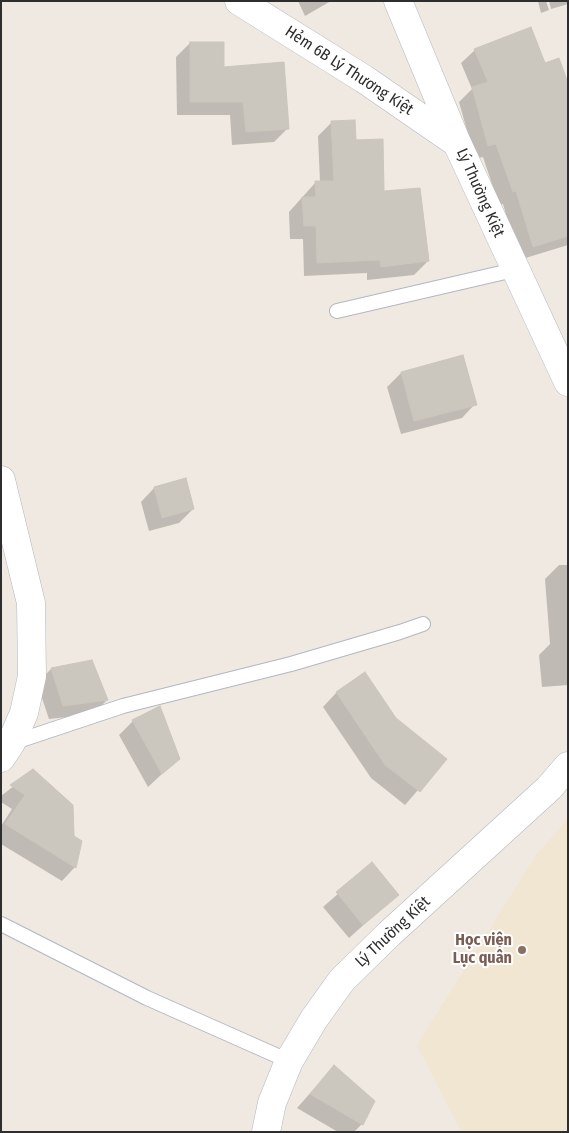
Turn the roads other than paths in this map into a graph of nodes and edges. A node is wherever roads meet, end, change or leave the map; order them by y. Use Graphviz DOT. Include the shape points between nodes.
graph roads {
  1 [pos="239,1"];
  2 [pos="398,1"];
  3 [pos="458,143"];
  4 [pos="514,270"];
  5 [pos="337,311"];
  6 [pos="568,382"];
  7 [pos="1,480"];
  8 [pos="423,624"];
  9 [pos="6,750"];
  10 [pos="568,766"];
  11 [pos="1,924"];
  12 [pos="290,1061"];
  13 [pos="266,1132"];
  1 -- 3 [label="street, Hẻm 6B Lý Thương Kiệt" via="364,79"];
  2 -- 3 [label="street, Lý Thường Kiệt"];
  3 -- 4 [label="street, Lý Thường Kiệt"];
  4 -- 5 [label="lane"];
  4 -- 6 [label="street, Lý Thường Kiệt"];
  7 -- 9 [label="street" via="31,603 32,676 24,712"];
  8 -- 9 [label="lane" via="291,664 123,706"];
  10 -- 12 [label="street, Lý Thường Kiệt" via="550,788 342,980 314,1018"];
  11 -- 12 [label="lane" via="147,998"];
  12 -- 13 [label="street, Lý Thường Kiệt" via="272,1103"];
}
